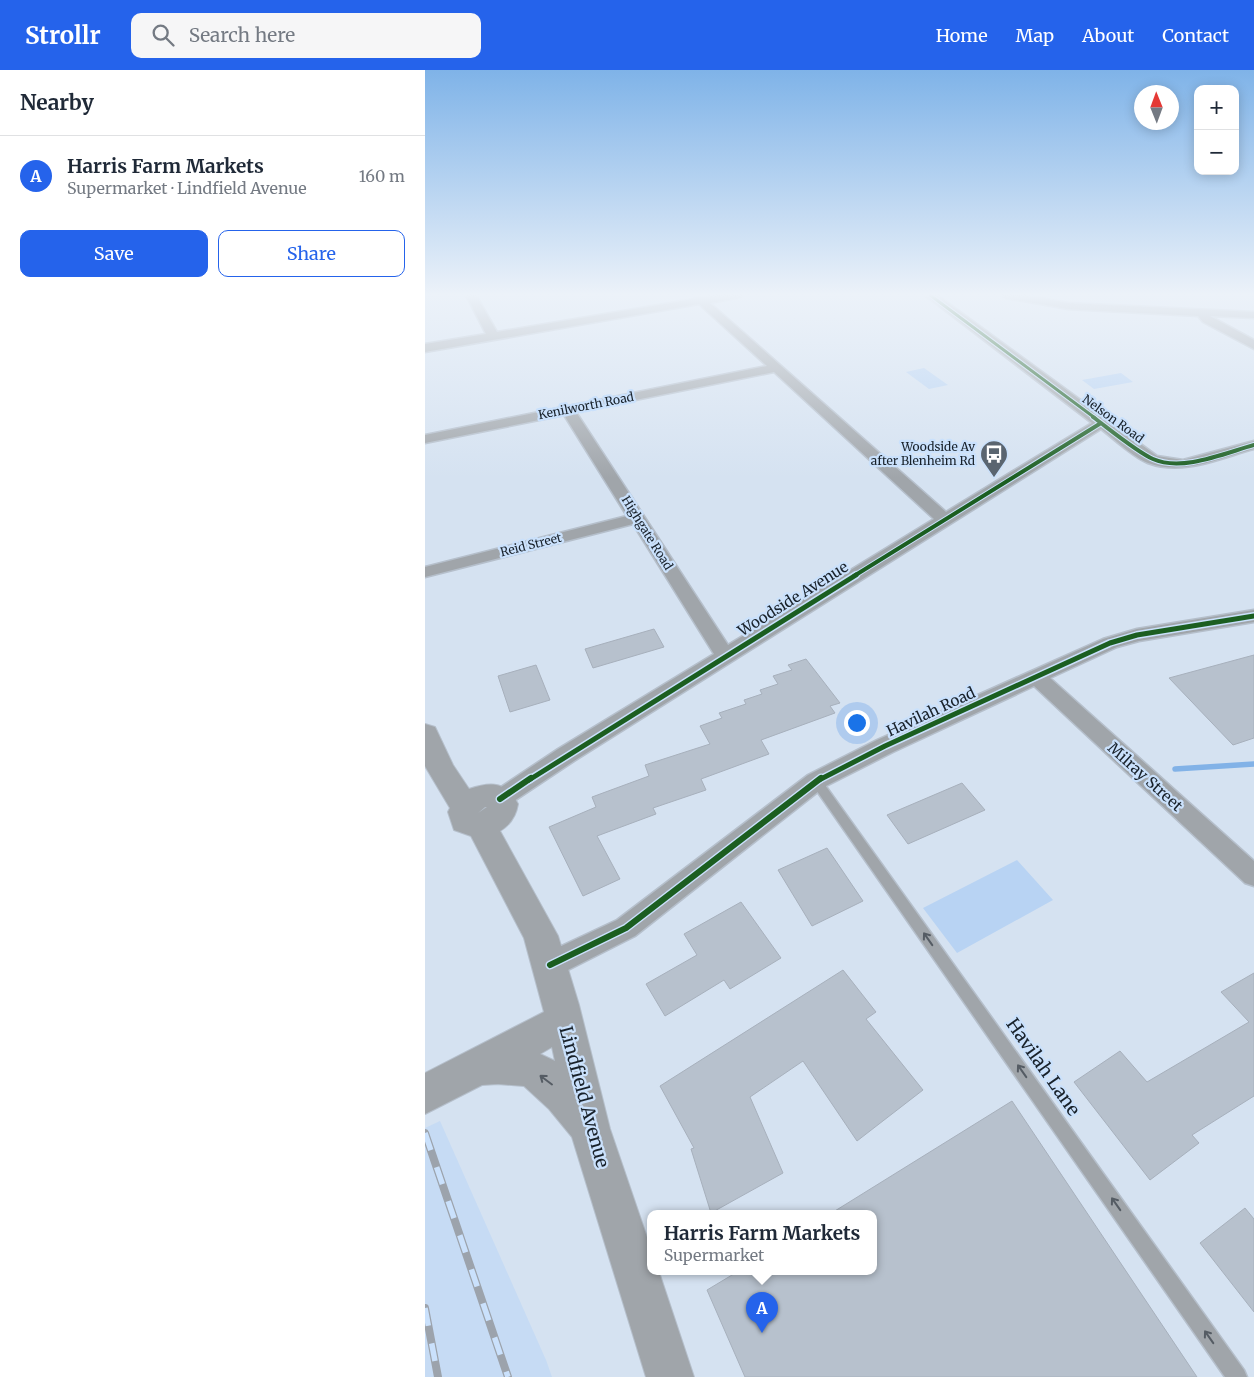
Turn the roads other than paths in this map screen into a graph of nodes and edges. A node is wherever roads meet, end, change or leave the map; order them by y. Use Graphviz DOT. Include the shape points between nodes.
graph roads {
  1 [pos="763,356"];
  2 [pos="1011,356"];
  3 [pos="776,368"];
  4 [pos="568,410"];
  5 [pos="1101,423"];
  6 [pos="425,439"];
  7 [pos="1254,445"];
  8 [pos="637,518"];
  9 [pos="945,520"];
  10 [pos="425,572"];
  11 [pos="1254,616"];
  12 [pos="725,656"];
  13 [pos="1036,677"];
  14 [pos="425,734"];
  15 [pos="816,781"];
  16 [pos="500,799"];
  17 [pos="473,816"];
  18 [pos="1254,876"];
  19 [pos="550,965"];
  20 [pos="564,1021"];
  21 [pos="476,1066"];
  22 [pos="425,1094"];
  23 [pos="590,1129"];
  24 [pos="670,1377"];
  25 [pos="1237,1377"];
  1 -- 3 [label="street"];
  2 -- 5 [label="street, Nelson Road"];
  3 -- 4 [label="street, Kenilworth Road"];
  3 -- 9 [label="street"];
  4 -- 6 [label="street, Kenilworth Road"];
  4 -- 8 [label="street, Highgate Road"];
  5 -- 7 [label="street, Nelson Road" via="1146,456 1166,463 1190,463"];
  5 -- 9 [label="street, Woodside Avenue"];
  8 -- 10 [label="street, Reid Street"];
  8 -- 12 [label="street, Highgate Road"];
  9 -- 12 [label="street, Woodside Avenue"];
  11 -- 13 [label="street, Havilah Road" via="1137,635 1110,643"];
  12 -- 16 [label="street, Woodside Avenue"];
  13 -- 15 [label="street, Havilah Road"];
  13 -- 18 [label="street, Milray Street"];
  14 -- 17 [label="street, Lindfield Avenue" via="441,769"];
  15 -- 19 [label="street, Havilah Road" via="626,928"];
  25 -- 15 [label="lane, Havilah Lane, one-way"];
  16 -- 17 [label="street" via="491,795 479,797"];
  17 -- 19 [label="street, Lindfield Avenue" via="530,913"];
  19 -- 20 [label="street, Lindfield Avenue"];
  20 -- 21 [label="street"];
  20 -- 23 [label="street, Lindfield Avenue"];
  21 -- 22 [label="street"];
  23 -- 21 [label="street, one-way" via="547,1078 516,1065"];
  23 -- 24 [label="street, Lindfield Avenue"];
}
